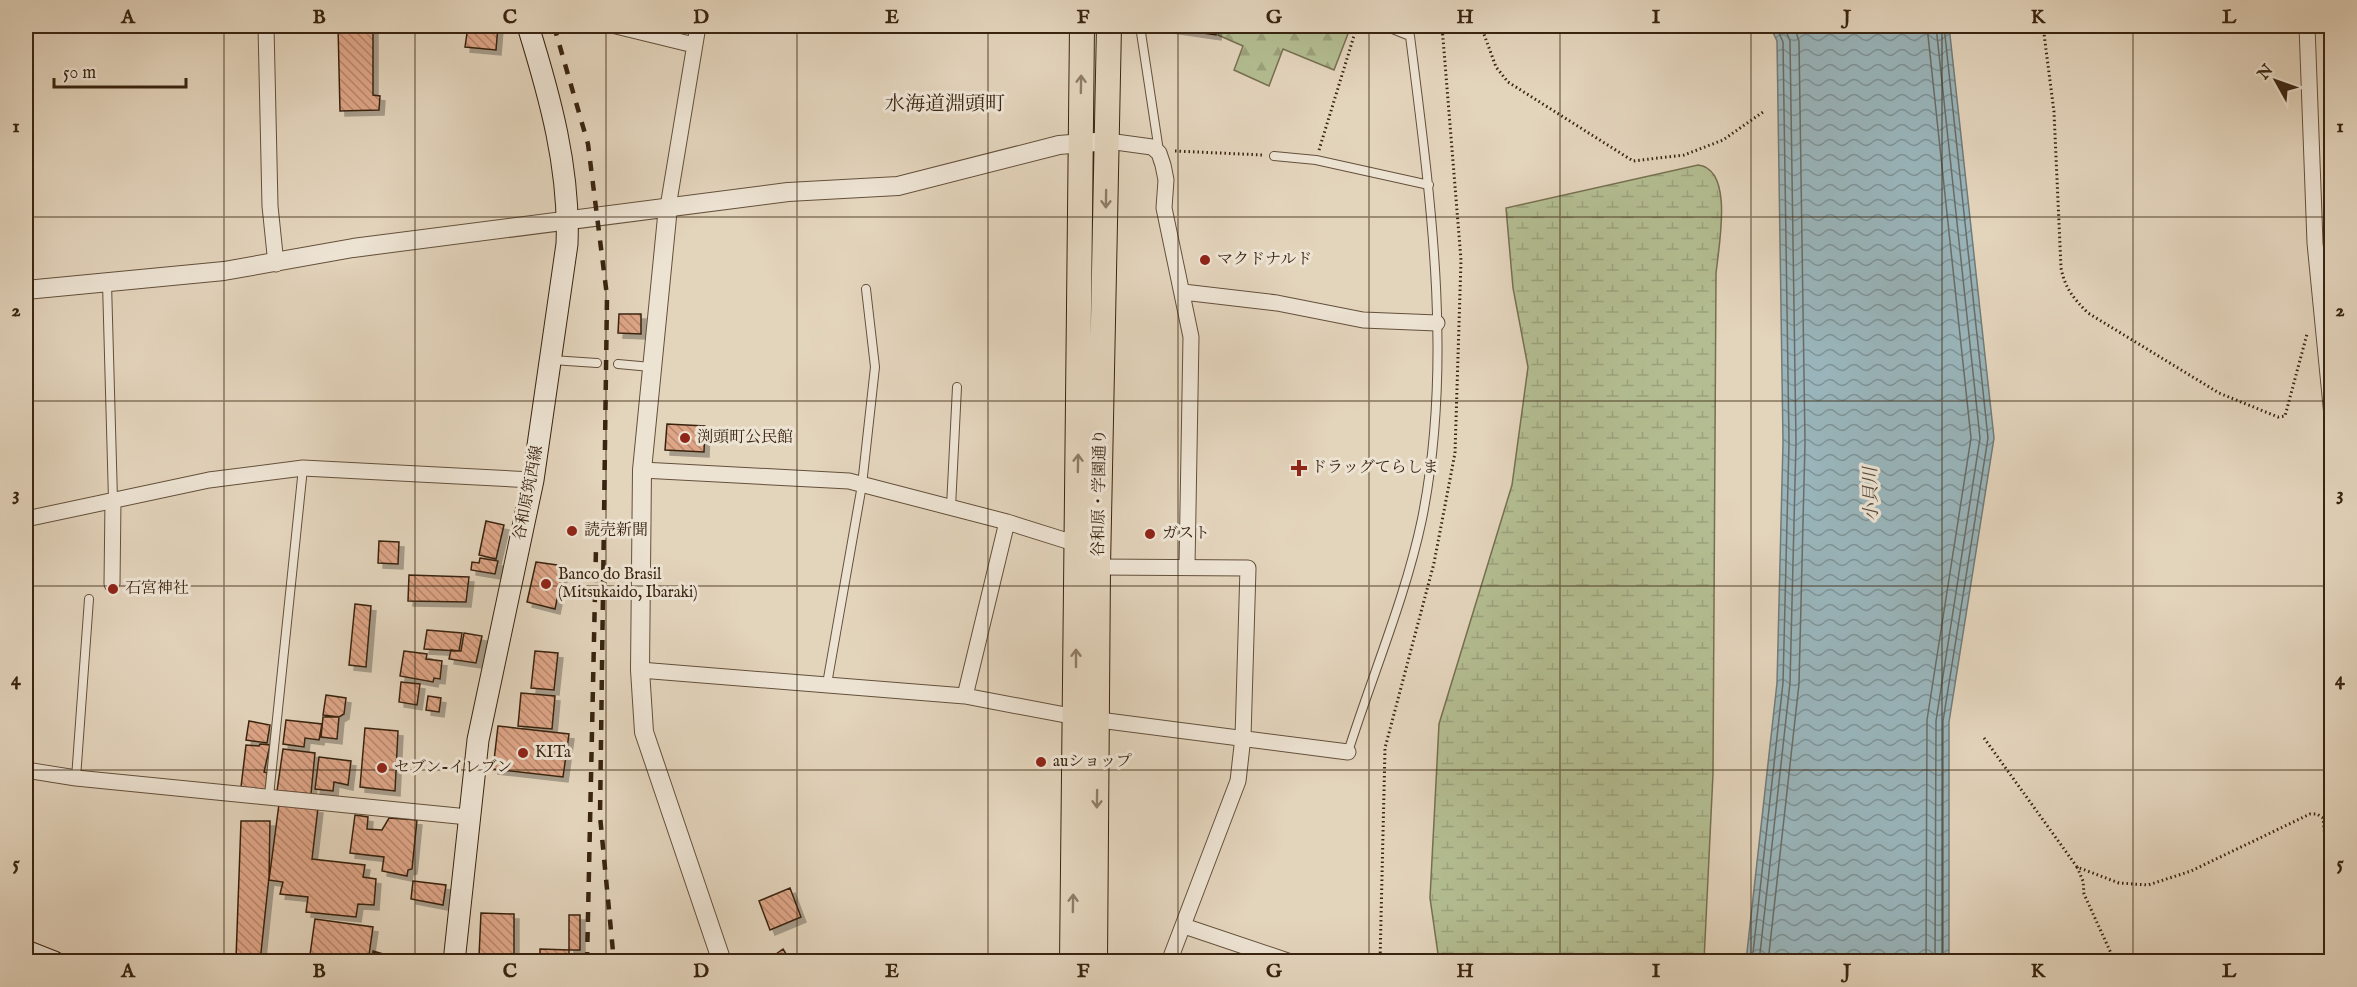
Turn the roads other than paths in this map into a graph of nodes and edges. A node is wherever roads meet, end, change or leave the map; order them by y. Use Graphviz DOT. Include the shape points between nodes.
graph roads {
  1 [pos="266,26"];
  2 [pos="528,26"];
  3 [pos="616,26"];
  4 [pos="698,26"];
  5 [pos="1082,26"];
  6 [pos="1108,26"];
  7 [pos="1140,26"];
  8 [pos="1385,26"];
  9 [pos="2307,26"];
  10 [pos="694,45"];
  11 [pos="1080,141"];
  12 [pos="1108,141"];
  13 [pos="1160,153"];
  14 [pos="1274,156"];
  15 [pos="1429,184"];
  16 [pos="668,207"];
  17 [pos="568,219"];
  18 [pos="276,264"];
  19 [pos="108,283"];
  20 [pos="26,290"];
  21 [pos="866,290"];
  22 [pos="1183,292"];
  23 [pos="1437,323"];
  24 [pos="552,360"];
  25 [pos="597,363"];
  26 [pos="618,364"];
  27 [pos="653,367"];
  28 [pos="957,387"];
  29 [pos="2331,416"];
  30 [pos="303,468"];
  31 [pos="642,470"];
  32 [pos="533,480"];
  33 [pos="862,484"];
  34 [pos="113,500"];
  35 [pos="951,507"];
  36 [pos="26,519"];
  37 [pos="1006,522"];
  38 [pos="1077,544"];
  39 [pos="1187,566"];
  40 [pos="1098,567"];
  41 [pos="112,584"];
  42 [pos="89,599"];
  43 [pos="640,670"];
  44 [pos="827,684"];
  45 [pos="964,696"];
  46 [pos="1087,718"];
  47 [pos="1244,737"];
  48 [pos="1348,752"];
  49 [pos="26,770"];
  50 [pos="76,778"];
  51 [pos="269,796"];
  52 [pos="468,817"];
  53 [pos="1184,926"];
  54 [pos="26,951"];
  55 [pos="54,962"];
  56 [pos="454,962"];
  57 [pos="722,962"];
  58 [pos="1072,962"];
  59 [pos="1095,962"];
  60 [pos="1169,962"];
  61 [pos="1291,962"];
  1 -- 18 [label="street" via="270,206"];
  2 -- 17 [label="main road, 谷和原筑西線" via="563,161"];
  3 -- 10 [label="street"];
  4 -- 10 [label="street"];
  11 -- 5 [label="highway, 谷和原・学園通り, one-way"];
  6 -- 12 [label="highway, 谷和原・学園通り"];
  7 -- 13 [label="lane"];
  8 -- 15 [label="lane" via="1410,36"];
  9 -- 29 [label="street" via="2314,243"];
  10 -- 16 [label="street"];
  11 -- 12 [label="street"];
  11 -- 16 [label="street" via="898,186 788,192"];
  38 -- 11 [label="highway, 谷和原・学園通り, one-way"];
  12 -- 13 [label="street" via="1152,147"];
  12 -- 40 [label="highway, 谷和原・学園通り, one-way"];
  13 -- 22 [label="street" via="1166,180 1164,208"];
  14 -- 15 [label="lane" via="1316,160"];
  15 -- 23 [label="lane"];
  16 -- 17 [label="street"];
  16 -- 27 [label="street"];
  17 -- 18 [label="street" via="353,248"];
  17 -- 24 [label="main road, 谷和原筑西線" via="565,273"];
  18 -- 19 [label="street"];
  19 -- 20 [label="street"];
  19 -- 34 [label="lane"];
  21 -- 33 [label="lane" via="875,367"];
  22 -- 23 [label="street" via="1277,303 1363,320"];
  22 -- 39 [label="street" via="1191,337"];
  23 -- 48 [label="lane" via="1434,425 1422,518"];
  24 -- 25 [label="lane"];
  24 -- 32 [label="main road, 谷和原筑西線"];
  26 -- 27 [label="lane"];
  27 -- 31 [label="street"];
  28 -- 35 [label="lane"];
  30 -- 32 [label="street"];
  30 -- 34 [label="street" via="208,480"];
  30 -- 51 [label="lane"];
  31 -- 33 [label="street"];
  31 -- 43 [label="street"];
  32 -- 52 [label="main road, 谷和原筑西線" via="478,740"];
  33 -- 35 [label="street"];
  33 -- 44 [label="lane"];
  34 -- 36 [label="street"];
  34 -- 41 [label="street"];
  35 -- 37 [label="street"];
  37 -- 38 [label="street"];
  37 -- 45 [label="street"];
  46 -- 38 [label="highway, 谷和原・学園通り, one-way"];
  39 -- 40 [label="street"];
  39 -- 47 [label="street" via="1248,568"];
  40 -- 46 [label="highway, 谷和原・学園通り"];
  42 -- 50 [label="lane"];
  43 -- 44 [label="street"];
  43 -- 57 [label="street" via="644,732"];
  44 -- 45 [label="street"];
  45 -- 46 [label="street"];
  46 -- 47 [label="street"];
  58 -- 46 [label="highway, 谷和原・学園通り, one-way"];
  46 -- 59 [label="highway, 谷和原・学園通り, one-way"];
  47 -- 48 [label="street"];
  47 -- 53 [label="street" via="1238,781"];
  49 -- 50 [label="street"];
  50 -- 51 [label="street"];
  51 -- 52 [label="street"];
  52 -- 56 [label="main road, 谷和原筑西線"];
  53 -- 60 [label="street"];
  53 -- 61 [label="street"];
  54 -- 55 [label="main road"];
}
